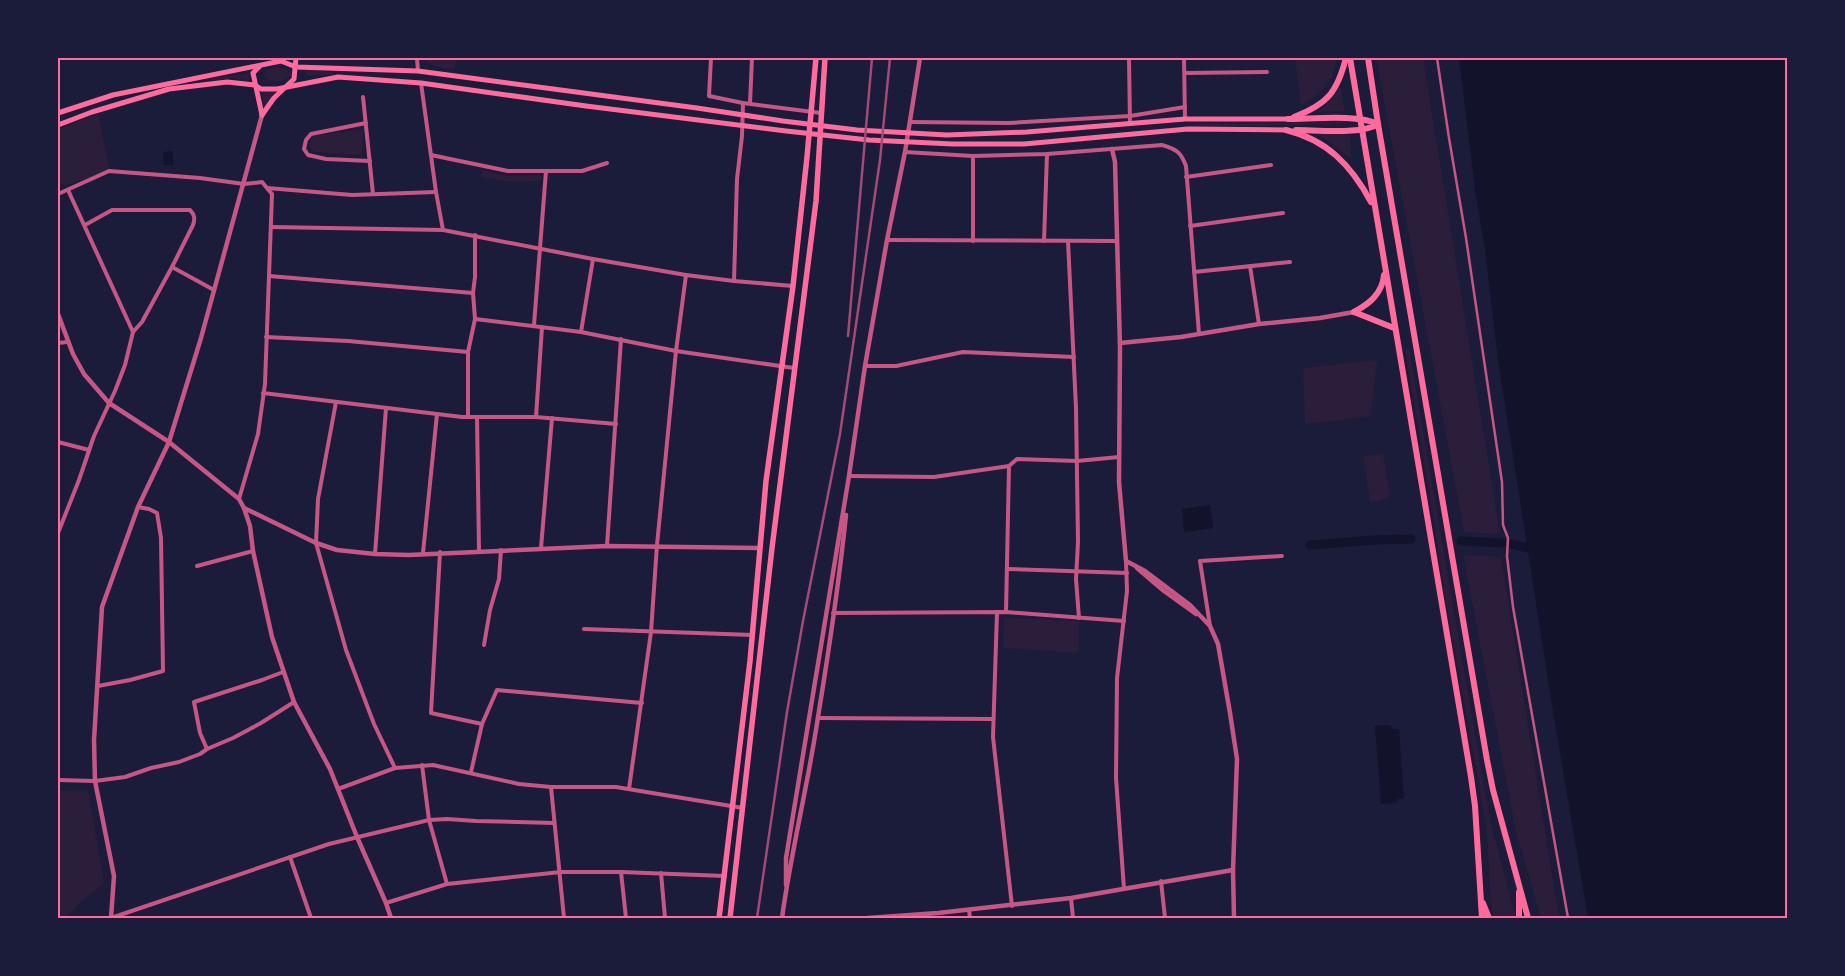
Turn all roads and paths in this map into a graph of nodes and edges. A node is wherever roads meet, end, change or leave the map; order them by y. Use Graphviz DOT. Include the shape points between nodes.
graph roads {
  1 [pos="273,58"];
  2 [pos="296,58"];
  3 [pos="417,58"];
  4 [pos="711,58"];
  5 [pos="752,58"];
  6 [pos="816,58"];
  7 [pos="825,58"];
  8 [pos="920,58"];
  9 [pos="1129,58"];
  10 [pos="1184,58"];
  11 [pos="1348,58"];
  12 [pos="1368,58"];
  13 [pos="1437,58"];
  14 [pos="266,64"];
  15 [pos="296,66"];
  16 [pos="418,71"];
  17 [pos="1267,72"];
  18 [pos="1185,73"];
  19 [pos="421,82"];
  20 [pos="255,85"];
  21 [pos="287,86"];
  22 [pos="363,97"];
  23 [pos="743,103"];
  24 [pos="750,103"];
  25 [pos="1185,107"];
  26 [pos="811,112"];
  27 [pos="58,113"];
  28 [pos="821,113"];
  29 [pos="262,115"];
  30 [pos="1130,116"];
  31 [pos="1359,118"];
  32 [pos="1185,119"];
  33 [pos="1288,119"];
  34 [pos="910,122"];
  35 [pos="366,123"];
  36 [pos="1130,124"];
  37 [pos="1378,124"];
  38 [pos="58,125"];
  39 [pos="1286,130"];
  40 [pos="1361,130"];
  41 [pos="1112,149"];
  42 [pos="905,152"];
  43 [pos="1047,154"];
  44 [pos="431,155"];
  45 [pos="973,156"];
  46 [pos="370,161"];
  47 [pos="607,163"];
  48 [pos="1271,165"];
  49 [pos="546,171"];
  50 [pos="1186,177"];
  51 [pos="244,184"];
  52 [pos="267,188"];
  53 [pos="68,190"];
  54 [pos="436,192"];
  55 [pos="58,194"];
  56 [pos="374,194"];
  57 [pos="1374,209"];
  58 [pos="1283,213"];
  59 [pos="85,225"];
  60 [pos="1190,226"];
  61 [pos="271,227"];
  62 [pos="443,230"];
  63 [pos="475,235"];
  64 [pos="887,240"];
  65 [pos="973,241"];
  66 [pos="1044,241"];
  67 [pos="1068,241"];
  68 [pos="1118,241"];
  69 [pos="540,249"];
  70 [pos="593,259"];
  71 [pos="1290,262"];
  72 [pos="1250,266"];
  73 [pos="172,267"];
  74 [pos="1385,269"];
  75 [pos="1194,272"];
  76 [pos="686,275"];
  77 [pos="269,276"];
  78 [pos="734,282"];
  79 [pos="793,286"];
  80 [pos="214,290"];
  81 [pos="473,293"];
  82 [pos="1354,312"];
  83 [pos="58,314"];
  84 [pos="475,319"];
  85 [pos="1259,324"];
  86 [pos="534,325"];
  87 [pos="542,327"];
  88 [pos="1394,328"];
  89 [pos="133,332"];
  90 [pos="581,332"];
  91 [pos="1199,334"];
  92 [pos="266,337"];
  93 [pos="621,339"];
  94 [pos="67,342"];
  95 [pos="58,343"];
  96 [pos="1120,343"];
  97 [pos="468,352"];
  98 [pos="676,352"];
  99 [pos="1074,357"];
  100 [pos="782,366"];
  101 [pos="865,366"];
  102 [pos="794,368"];
  103 [pos="263,393"];
  104 [pos="336,402"];
  105 [pos="109,403"];
  106 [pos="386,408"];
  107 [pos="437,414"];
  108 [pos="468,416"];
  109 [pos="477,417"];
  110 [pos="536,417"];
  111 [pos="552,418"];
  112 [pos="616,424"];
  113 [pos="58,442"];
  114 [pos="169,442"];
  115 [pos="89,450"];
  116 [pos="1119,457"];
  117 [pos="1077,461"];
  118 [pos="1009,466"];
  119 [pos="850,476"];
  120 [pos="239,499"];
  121 [pos="138,507"];
  122 [pos="244,508"];
  123 [pos="58,520"];
  124 [pos="63,520"];
  125 [pos="58,533"];
  126 [pos="316,543"];
  127 [pos="657,545"];
  128 [pos="607,546"];
  129 [pos="541,548"];
  130 [pos="760,548"];
  131 [pos="772,548"];
  132 [pos="502,550"];
  133 [pos="253,551"];
  134 [pos="479,551"];
  135 [pos="440,552"];
  136 [pos="423,553"];
  137 [pos="375,554"];
  138 [pos="1282,556"];
  139 [pos="1126,561"];
  140 [pos="197,566"];
  141 [pos="1006,569"];
  142 [pos="1077,572"];
  143 [pos="1126,573"];
  144 [pos="996,612"];
  145 [pos="1006,612"];
  146 [pos="833,613"];
  147 [pos="1079,618"];
  148 [pos="1124,621"];
  149 [pos="1210,626"];
  150 [pos="584,629"];
  151 [pos="651,632"];
  152 [pos="753,635"];
  153 [pos="484,645"];
  154 [pos="283,672"];
  155 [pos="98,686"];
  156 [pos="294,702"];
  157 [pos="642,703"];
  158 [pos="818,718"];
  159 [pos="993,719"];
  160 [pos="482,724"];
  161 [pos="207,749"];
  162 [pos="422,765"];
  163 [pos="395,768"];
  164 [pos="472,772"];
  165 [pos="58,780"];
  166 [pos="95,781"];
  167 [pos="551,787"];
  168 [pos="338,788"];
  169 [pos="629,789"];
  170 [pos="732,807"];
  171 [pos="744,808"];
  172 [pos="429,820"];
  173 [pos="554,823"];
  174 [pos="357,837"];
  175 [pos="290,857"];
  176 [pos="1233,870"];
  177 [pos="559,872"];
  178 [pos="621,872"];
  179 [pos="662,873"];
  180 [pos="725,876"];
  181 [pos="1161,881"];
  182 [pos="1519,882"];
  183 [pos="447,884"];
  184 [pos="786,886"];
  185 [pos="1124,889"];
  186 [pos="1480,892"];
  187 [pos="1071,898"];
  188 [pos="386,903"];
  189 [pos="1012,906"];
  190 [pos="969,910"];
  191 [pos="111,918"];
  192 [pos="311,918"];
  193 [pos="391,918"];
  194 [pos="564,918"];
  195 [pos="626,918"];
  196 [pos="665,918"];
  197 [pos="719,918"];
  198 [pos="730,918"];
  199 [pos="782,918"];
  200 [pos="868,918"];
  201 [pos="970,918"];
  202 [pos="1072,918"];
  203 [pos="1165,918"];
  204 [pos="1234,918"];
  205 [pos="1482,918"];
  206 [pos="1489,918"];
  207 [pos="1519,918"];
  208 [pos="1528,918"];
  209 [pos="1568,918"];
  1 -- 14 [label="main road"];
  2 -- 15 [label="main road"];
  3 -- 16 [label="street"];
  4 -- 23 [label="street" via="709,96"];
  5 -- 24 [label="street"];
  6 -- 26 [label="main road"];
  7 -- 28 [label="main road"];
  8 -- 34 [label="street"];
  9 -- 30 [label="street"];
  10 -- 18 [label="street"];
  11 -- 31 [label="highway"];
  11 -- 33 [label="highway" via="1339,82 1323,102 1309,112"];
  12 -- 37 [label="highway"];
  13 -- 209 [label="street" via="1502,482 1513,607"];
  14 -- 15 [label="main road" via="281,61"];
  14 -- 20 [label="main road" via="253,73"];
  14 -- 27 [label="main road" via="113,95"];
  15 -- 16 [label="main road"];
  15 -- 21 [label="main road" via="294,79"];
  16 -- 36 [label="main road" via="857,130 947,135"];
  17 -- 18 [label="street"];
  18 -- 25 [label="street"];
  19 -- 21 [label="main road" via="338,77"];
  19 -- 39 [label="main road" via="536,100 869,140 1024,144 1188,129"];
  19 -- 44 [label="street"];
  20 -- 21 [label="main road" via="262,89"];
  20 -- 29 [label="main road"];
  20 -- 38 [label="main road" via="227,82 169,89"];
  21 -- 29 [label="main road"];
  22 -- 35 [label="street"];
  23 -- 24 [label="street"];
  23 -- 78 [label="street"];
  24 -- 26 [label="street"];
  25 -- 30 [label="street"];
  25 -- 32 [label="street"];
  26 -- 28 [label="street"];
  26 -- 79 [label="main road"];
  28 -- 102 [label="main road" via="816,201"];
  29 -- 51 [label="street"];
  30 -- 34 [label="street" via="1009,123"];
  30 -- 36 [label="street"];
  31 -- 33 [label="highway"];
  31 -- 37 [label="highway"];
  31 -- 40 [label="highway"];
  32 -- 33 [label="main road"];
  32 -- 36 [label="main road"];
  34 -- 42 [label="street"];
  35 -- 46 [label="street"];
  35 -- 46 [label="street" via="311,134 304,149 308,155 326,159"];
  37 -- 40 [label="highway"];
  37 -- 182 [label="highway" via="1487,760 1500,820"];
  39 -- 40 [label="highway"];
  39 -- 57 [label="highway" via="1304,134 1325,146 1345,164"];
  40 -- 57 [label="highway"];
  41 -- 43 [label="street"];
  41 -- 50 [label="street" via="1162,145 1176,149 1182,155"];
  41 -- 68 [label="street"];
  42 -- 45 [label="street"];
  42 -- 64 [label="street"];
  43 -- 45 [label="street"];
  43 -- 66 [label="street"];
  44 -- 49 [label="street" via="508,172"];
  44 -- 54 [label="street"];
  45 -- 65 [label="street"];
  46 -- 56 [label="street"];
  47 -- 49 [label="street" via="582,170"];
  48 -- 50 [label="street"];
  49 -- 69 [label="street"];
  50 -- 60 [label="street"];
  51 -- 52 [label="street" via="262,182"];
  51 -- 53 [label="street" via="108,171"];
  51 -- 80 [label="street"];
  52 -- 56 [label="street"];
  52 -- 61 [label="street" via="272,194"];
  53 -- 55 [label="street"];
  53 -- 59 [label="street"];
  54 -- 56 [label="street"];
  54 -- 62 [label="street"];
  57 -- 74 [label="highway"];
  58 -- 60 [label="street"];
  59 -- 73 [label="street" via="112,210 190,210 195,219"];
  59 -- 89 [label="street"];
  60 -- 75 [label="street"];
  61 -- 62 [label="street"];
  61 -- 77 [label="street"];
  62 -- 63 [label="street"];
  63 -- 69 [label="street"];
  63 -- 81 [label="street"];
  64 -- 65 [label="street"];
  64 -- 101 [label="street"];
  65 -- 66 [label="street"];
  66 -- 67 [label="street"];
  67 -- 68 [label="street"];
  67 -- 99 [label="street"];
  68 -- 96 [label="street"];
  69 -- 70 [label="street"];
  69 -- 86 [label="street"];
  70 -- 76 [label="street"];
  70 -- 90 [label="street"];
  71 -- 72 [label="street"];
  72 -- 75 [label="street"];
  72 -- 85 [label="street"];
  73 -- 80 [label="street"];
  73 -- 89 [label="street" via="142,322"];
  74 -- 82 [label="highway" via="1374,298"];
  74 -- 88 [label="highway"];
  75 -- 91 [label="street"];
  76 -- 78 [label="street"];
  76 -- 98 [label="street"];
  77 -- 81 [label="street"];
  77 -- 92 [label="street"];
  78 -- 79 [label="street"];
  79 -- 100 [label="main road"];
  80 -- 114 [label="street"];
  81 -- 84 [label="street"];
  82 -- 85 [label="street"];
  82 -- 88 [label="highway"];
  83 -- 94 [label="street"];
  84 -- 86 [label="street"];
  84 -- 97 [label="street"];
  85 -- 91 [label="street"];
  86 -- 87 [label="street"];
  87 -- 90 [label="street"];
  87 -- 110 [label="street"];
  88 -- 186 [label="highway" via="1471,777"];
  89 -- 105 [label="street" via="125,364"];
  90 -- 93 [label="street"];
  91 -- 96 [label="street"];
  92 -- 97 [label="street"];
  92 -- 103 [label="street"];
  93 -- 98 [label="street"];
  93 -- 112 [label="street"];
  94 -- 95 [label="street"];
  94 -- 105 [label="street" via="84,374"];
  96 -- 116 [label="street"];
  97 -- 108 [label="street"];
  98 -- 100 [label="street"];
  98 -- 127 [label="street"];
  99 -- 101 [label="street" via="963,352 896,366"];
  99 -- 117 [label="street"];
  100 -- 102 [label="street"];
  100 -- 130 [label="main road"];
  101 -- 119 [label="street"];
  102 -- 131 [label="main road"];
  103 -- 104 [label="street"];
  103 -- 120 [label="street" via="258,434"];
  104 -- 106 [label="street"];
  104 -- 126 [label="street" via="318,499"];
  105 -- 114 [label="street"];
  105 -- 115 [label="street"];
  106 -- 107 [label="street"];
  106 -- 137 [label="street"];
  107 -- 108 [label="street"];
  107 -- 136 [label="street"];
  108 -- 109 [label="street"];
  109 -- 110 [label="street"];
  109 -- 134 [label="street"];
  110 -- 111 [label="street"];
  111 -- 112 [label="street"];
  111 -- 129 [label="street"];
  112 -- 128 [label="street"];
  113 -- 115 [label="street"];
  114 -- 120 [label="street"];
  114 -- 121 [label="street"];
  115 -- 124 [label="street"];
  116 -- 117 [label="street"];
  116 -- 139 [label="street"];
  117 -- 118 [label="street" via="1017,459"];
  117 -- 142 [label="street"];
  118 -- 119 [label="street" via="934,477"];
  118 -- 141 [label="street"];
  119 -- 146 [label="street"];
  119 -- 184 [label="street" via="786,858"];
  120 -- 122 [label="street"];
  121 -- 155 [label="street" via="102,607"];
  121 -- 155 [label="street" via="157,513 162,538 163,671"];
  122 -- 126 [label="street"];
  122 -- 133 [label="street"];
  123 -- 124 [label="street"];
  124 -- 125 [label="street"];
  126 -- 137 [label="street" via="337,550"];
  126 -- 163 [label="street" via="346,650 374,724"];
  127 -- 128 [label="street"];
  127 -- 130 [label="street"];
  127 -- 151 [label="street"];
  128 -- 129 [label="street"];
  129 -- 132 [label="street"];
  130 -- 131 [label="main road"];
  130 -- 152 [label="main road"];
  131 -- 171 [label="main road"];
  132 -- 134 [label="street"];
  132 -- 153 [label="street" via="500,579"];
  133 -- 140 [label="street"];
  133 -- 154 [label="street"];
  134 -- 135 [label="street"];
  135 -- 136 [label="street"];
  135 -- 160 [label="street" via="431,713"];
  136 -- 137 [label="street"];
  138 -- 149 [label="street" via="1200,562"];
  139 -- 143 [label="street"];
  139 -- 149 [label="street" via="1168,588"];
  141 -- 142 [label="street"];
  141 -- 145 [label="street"];
  142 -- 143 [label="street"];
  142 -- 147 [label="street"];
  143 -- 148 [label="street"];
  144 -- 145 [label="street"];
  144 -- 146 [label="street"];
  144 -- 159 [label="street"];
  145 -- 147 [label="street"];
  146 -- 158 [label="street"];
  147 -- 148 [label="street"];
  148 -- 185 [label="street" via="1118,678 1116,778"];
  149 -- 176 [label="street" via="1218,644 1237,759"];
  150 -- 151 [label="street"];
  151 -- 152 [label="street"];
  151 -- 157 [label="street"];
  152 -- 170 [label="main road"];
  154 -- 156 [label="street"];
  154 -- 161 [label="street" via="194,702"];
  155 -- 166 [label="street"];
  156 -- 161 [label="street" via="261,723"];
  156 -- 168 [label="street"];
  157 -- 160 [label="street" via="496,690"];
  157 -- 169 [label="street"];
  158 -- 159 [label="street"];
  158 -- 184 [label="street"];
  159 -- 189 [label="street"];
  160 -- 164 [label="street"];
  161 -- 166 [label="street" via="179,762 125,777"];
  162 -- 163 [label="street"];
  162 -- 164 [label="street"];
  162 -- 172 [label="street"];
  163 -- 168 [label="street"];
  164 -- 167 [label="street" via="519,784"];
  165 -- 166 [label="street"];
  166 -- 191 [label="street" via="114,876"];
  167 -- 169 [label="street"];
  167 -- 173 [label="street"];
  168 -- 174 [label="street"];
  169 -- 170 [label="street"];
  170 -- 171 [label="street"];
  170 -- 180 [label="main road"];
  171 -- 198 [label="main road"];
  172 -- 173 [label="street"];
  172 -- 174 [label="street"];
  172 -- 183 [label="street"];
  173 -- 177 [label="street"];
  174 -- 175 [label="street"];
  174 -- 188 [label="street"];
  175 -- 191 [label="street"];
  175 -- 192 [label="street"];
  176 -- 181 [label="street"];
  176 -- 204 [label="street"];
  177 -- 178 [label="street"];
  177 -- 183 [label="street"];
  177 -- 194 [label="street"];
  178 -- 179 [label="street"];
  178 -- 195 [label="street"];
  179 -- 180 [label="street"];
  179 -- 196 [label="street"];
  180 -- 197 [label="main road"];
  181 -- 185 [label="street"];
  181 -- 203 [label="street"];
  182 -- 207 [label="highway"];
  182 -- 208 [label="highway"];
  183 -- 188 [label="street"];
  184 -- 199 [label="street"];
  185 -- 187 [label="street"];
  186 -- 205 [label="highway"];
  186 -- 206 [label="highway"];
  187 -- 189 [label="street"];
  187 -- 202 [label="street"];
  188 -- 193 [label="street"];
  189 -- 190 [label="street"];
  190 -- 200 [label="street"];
  190 -- 201 [label="street"];
}
